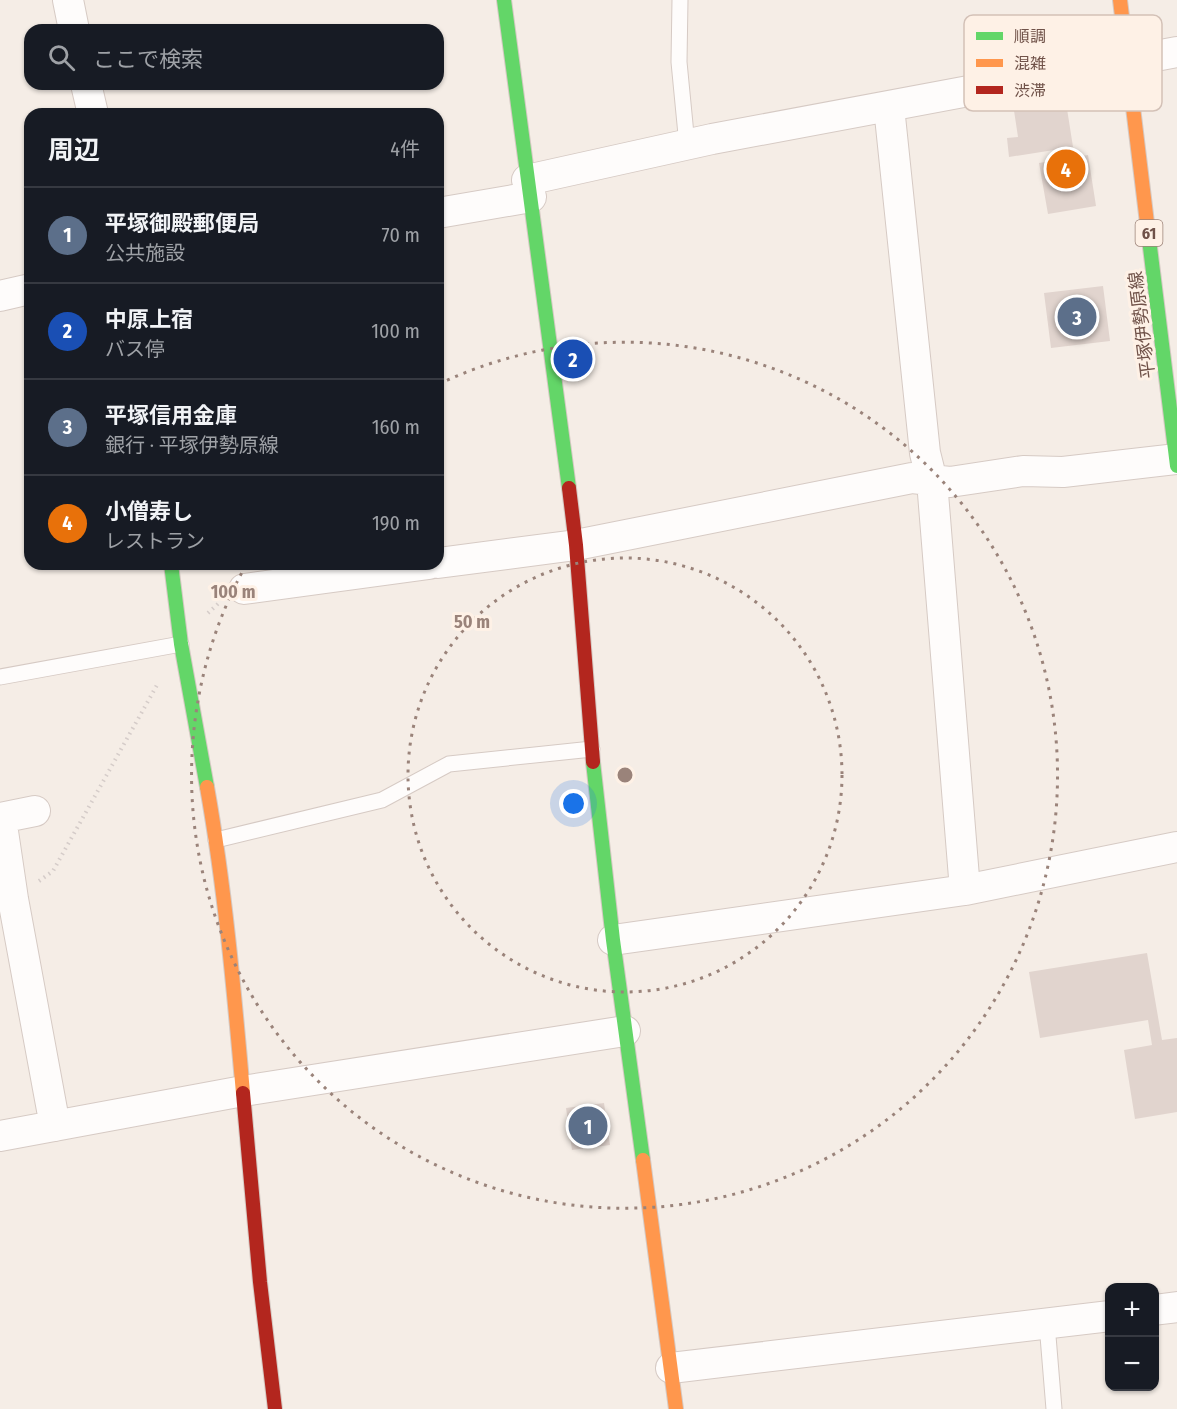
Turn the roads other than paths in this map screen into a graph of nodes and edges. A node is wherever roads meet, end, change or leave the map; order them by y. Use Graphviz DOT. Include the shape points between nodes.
graph roads {
  1 [pos="68,0"];
  2 [pos="504,0"];
  3 [pos="680,0"];
  4 [pos="1120,0"];
  5 [pos="1122,15"];
  6 [pos="73,24"];
  7 [pos="1177,52"];
  8 [pos="1162,55"];
  9 [pos="87,90"];
  10 [pos="964,93"];
  11 [pos="890,107"];
  12 [pos="92,108"];
  13 [pos="1134,111"];
  14 [pos="687,145"];
  15 [pos="529,188"];
  16 [pos="444,211"];
  17 [pos="24,290"];
  18 [pos="0,296"];
  19 [pos="1177,462"];
  20 [pos="932,481"];
  21 [pos="576,544"];
  22 [pos="444,562"];
  23 [pos="172,570"];
  24 [pos="383,570"];
  25 [pos="244,588"];
  26 [pos="181,644"];
  27 [pos="0,677"];
  28 [pos="592,749"];
  29 [pos="35,811"];
  30 [pos="0,818"];
  31 [pos="216,840"];
  32 [pos="1177,847"];
  33 [pos="965,890"];
  34 [pos="613,940"];
  35 [pos="625,1031"];
  36 [pos="243,1092"];
  37 [pos="55,1126"];
  38 [pos="0,1136"];
  39 [pos="1177,1307"];
  40 [pos="1159,1309"];
  41 [pos="1105,1317"];
  42 [pos="1047,1324"];
  43 [pos="671,1368"];
  44 [pos="275,1409"];
  45 [pos="676,1409"];
  46 [pos="1054,1409"];
  1 -- 6 [label="street"];
  2 -- 15 [label="street"];
  3 -- 14 [label="lane" via="679,62"];
  4 -- 5 [label="street, 平塚伊勢原線 / 61"];
  7 -- 8 [label="street"];
  9 -- 12 [label="street"];
  10 -- 11 [label="street"];
  11 -- 14 [label="street"];
  11 -- 20 [label="street" via="925,453"];
  13 -- 19 [label="street, 平塚伊勢原線 / 61"];
  14 -- 15 [label="street"];
  15 -- 16 [label="street"];
  15 -- 21 [label="street"];
  17 -- 18 [label="street"];
  19 -- 20 [label="street"];
  20 -- 21 [label="street" via="912,478"];
  20 -- 33 [label="street"];
  21 -- 22 [label="street"];
  21 -- 28 [label="street"];
  23 -- 26 [label="street"];
  24 -- 25 [label="street"];
  26 -- 27 [label="lane"];
  26 -- 31 [label="street"];
  28 -- 31 [label="lane" via="449,764 382,800"];
  28 -- 34 [label="street"];
  29 -- 30 [label="street"];
  30 -- 37 [label="street"];
  31 -- 36 [label="street"];
  32 -- 33 [label="street"];
  33 -- 34 [label="street"];
  34 -- 35 [label="street"];
  35 -- 36 [label="street"];
  35 -- 43 [label="street"];
  36 -- 37 [label="street"];
  36 -- 44 [label="street"];
  37 -- 38 [label="street"];
  39 -- 40 [label="street"];
  41 -- 42 [label="street"];
  42 -- 43 [label="street"];
  42 -- 46 [label="lane"];
  43 -- 45 [label="street"];
}
